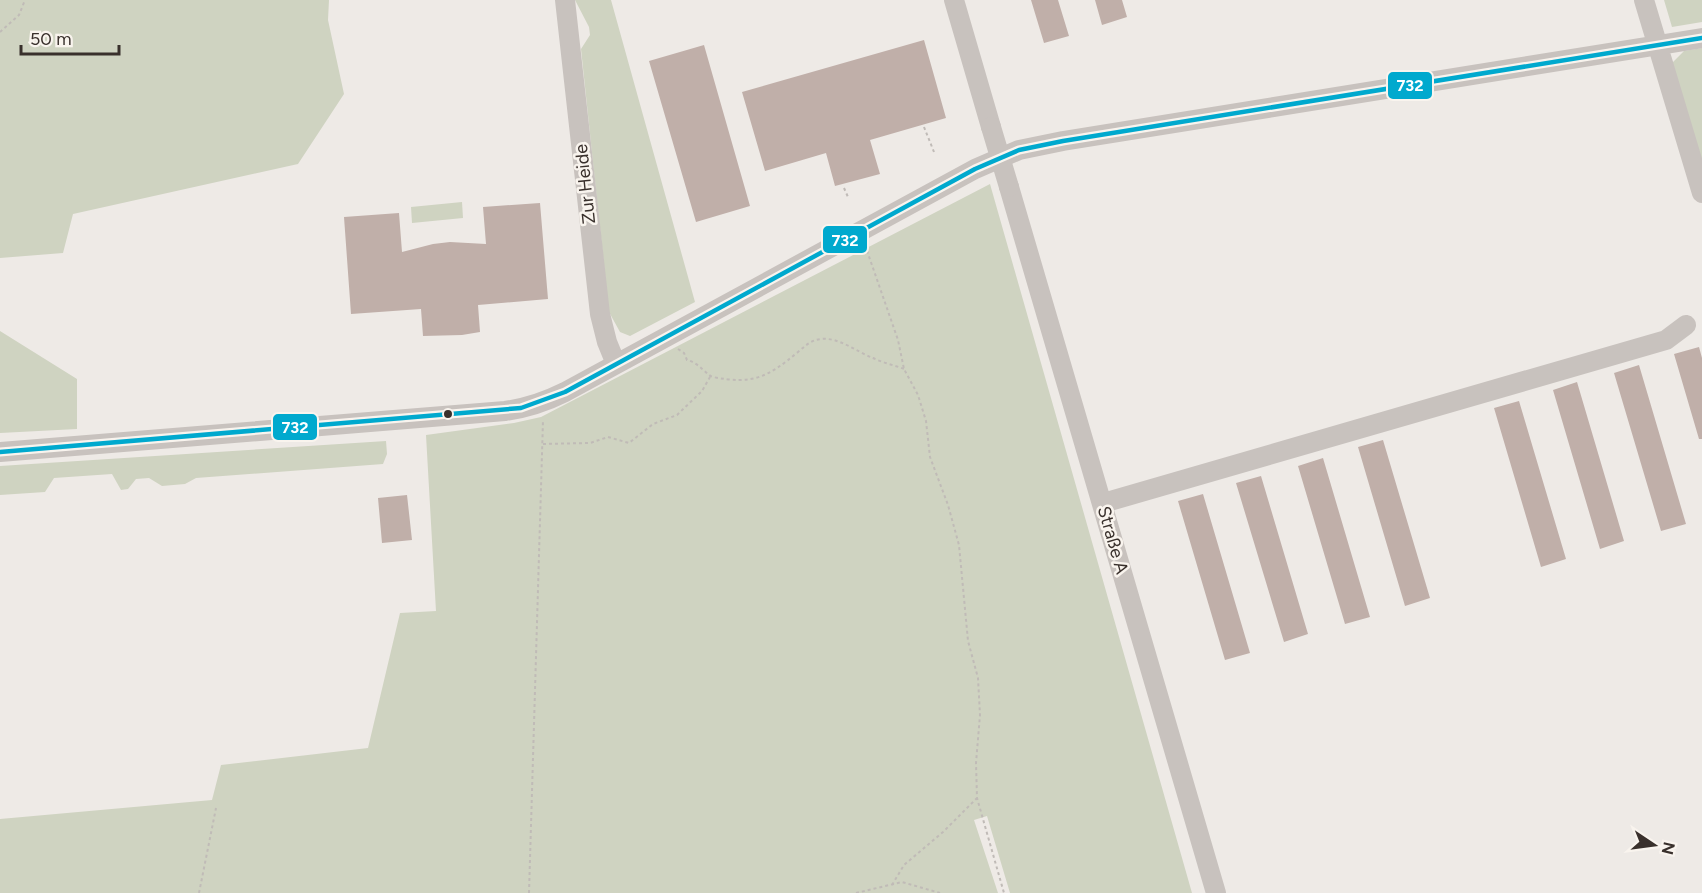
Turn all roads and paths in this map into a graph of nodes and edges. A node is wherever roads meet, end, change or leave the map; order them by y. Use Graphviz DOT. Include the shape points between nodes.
graph roads {
  1 [pos="25,0"];
  2 [pos="565,0"];
  3 [pos="954,0"];
  4 [pos="1644,0"];
  5 [pos="0,32"];
  6 [pos="1702,38"];
  7 [pos="1657,45"];
  8 [pos="924,127"];
  9 [pos="934,152"];
  10 [pos="844,188"];
  11 [pos="1702,193"];
  12 [pos="848,197"];
  13 [pos="860,232"];
  14 [pos="1686,325"];
  15 [pos="664,339"];
  16 [pos="616,364"];
  17 [pos="904,369"];
  18 [pos="710,377"];
  19 [pos="543,419"];
  20 [pos="541,444"];
  21 [pos="0,452"];
  22 [pos="1103,503"];
  23 [pos="977,798"];
  24 [pos="216,808"];
  25 [pos="892,885"];
  26 [pos="199,893"];
  27 [pos="529,893"];
  28 [pos="856,893"];
  29 [pos="940,893"];
  30 [pos="1004,893"];
  31 [pos="1216,893"];
  1 -- 5 [label="path" via="19,15"];
  2 -- 16 [label="street, Zur Heide" via="600,314"];
  3 -- 22 [label="street, Straße A, bridge"];
  4 -- 7 [label="street"];
  6 -- 7 [label="street"];
  7 -- 11 [label="street"];
  7 -- 13 [label="street" via="1019,150"];
  8 -- 9 [label="path"];
  10 -- 12 [label="path"];
  13 -- 15 [label="street"];
  13 -- 17 [label="path" via="898,340"];
  14 -- 22 [label="street" via="1666,340"];
  15 -- 16 [label="street"];
  15 -- 18 [label="path"];
  16 -- 21 [label="street" via="527,408"];
  17 -- 18 [label="path" via="823,338 811,341 775,371 751,379"];
  17 -- 23 [label="path" via="926,421 930,457 958,545 968,641 978,678"];
  18 -- 20 [label="path" via="702,391 677,415 653,424 628,443 609,437 590,443"];
  19 -- 20 [label="path"];
  20 -- 27 [label="path"];
  22 -- 31 [label="street, Straße A"];
  23 -- 25 [label="path" via="904,865"];
  23 -- 30 [label="path"];
  24 -- 26 [label="path"];
  25 -- 28 [label="path"];
  25 -- 29 [label="path" via="902,882"];
}
